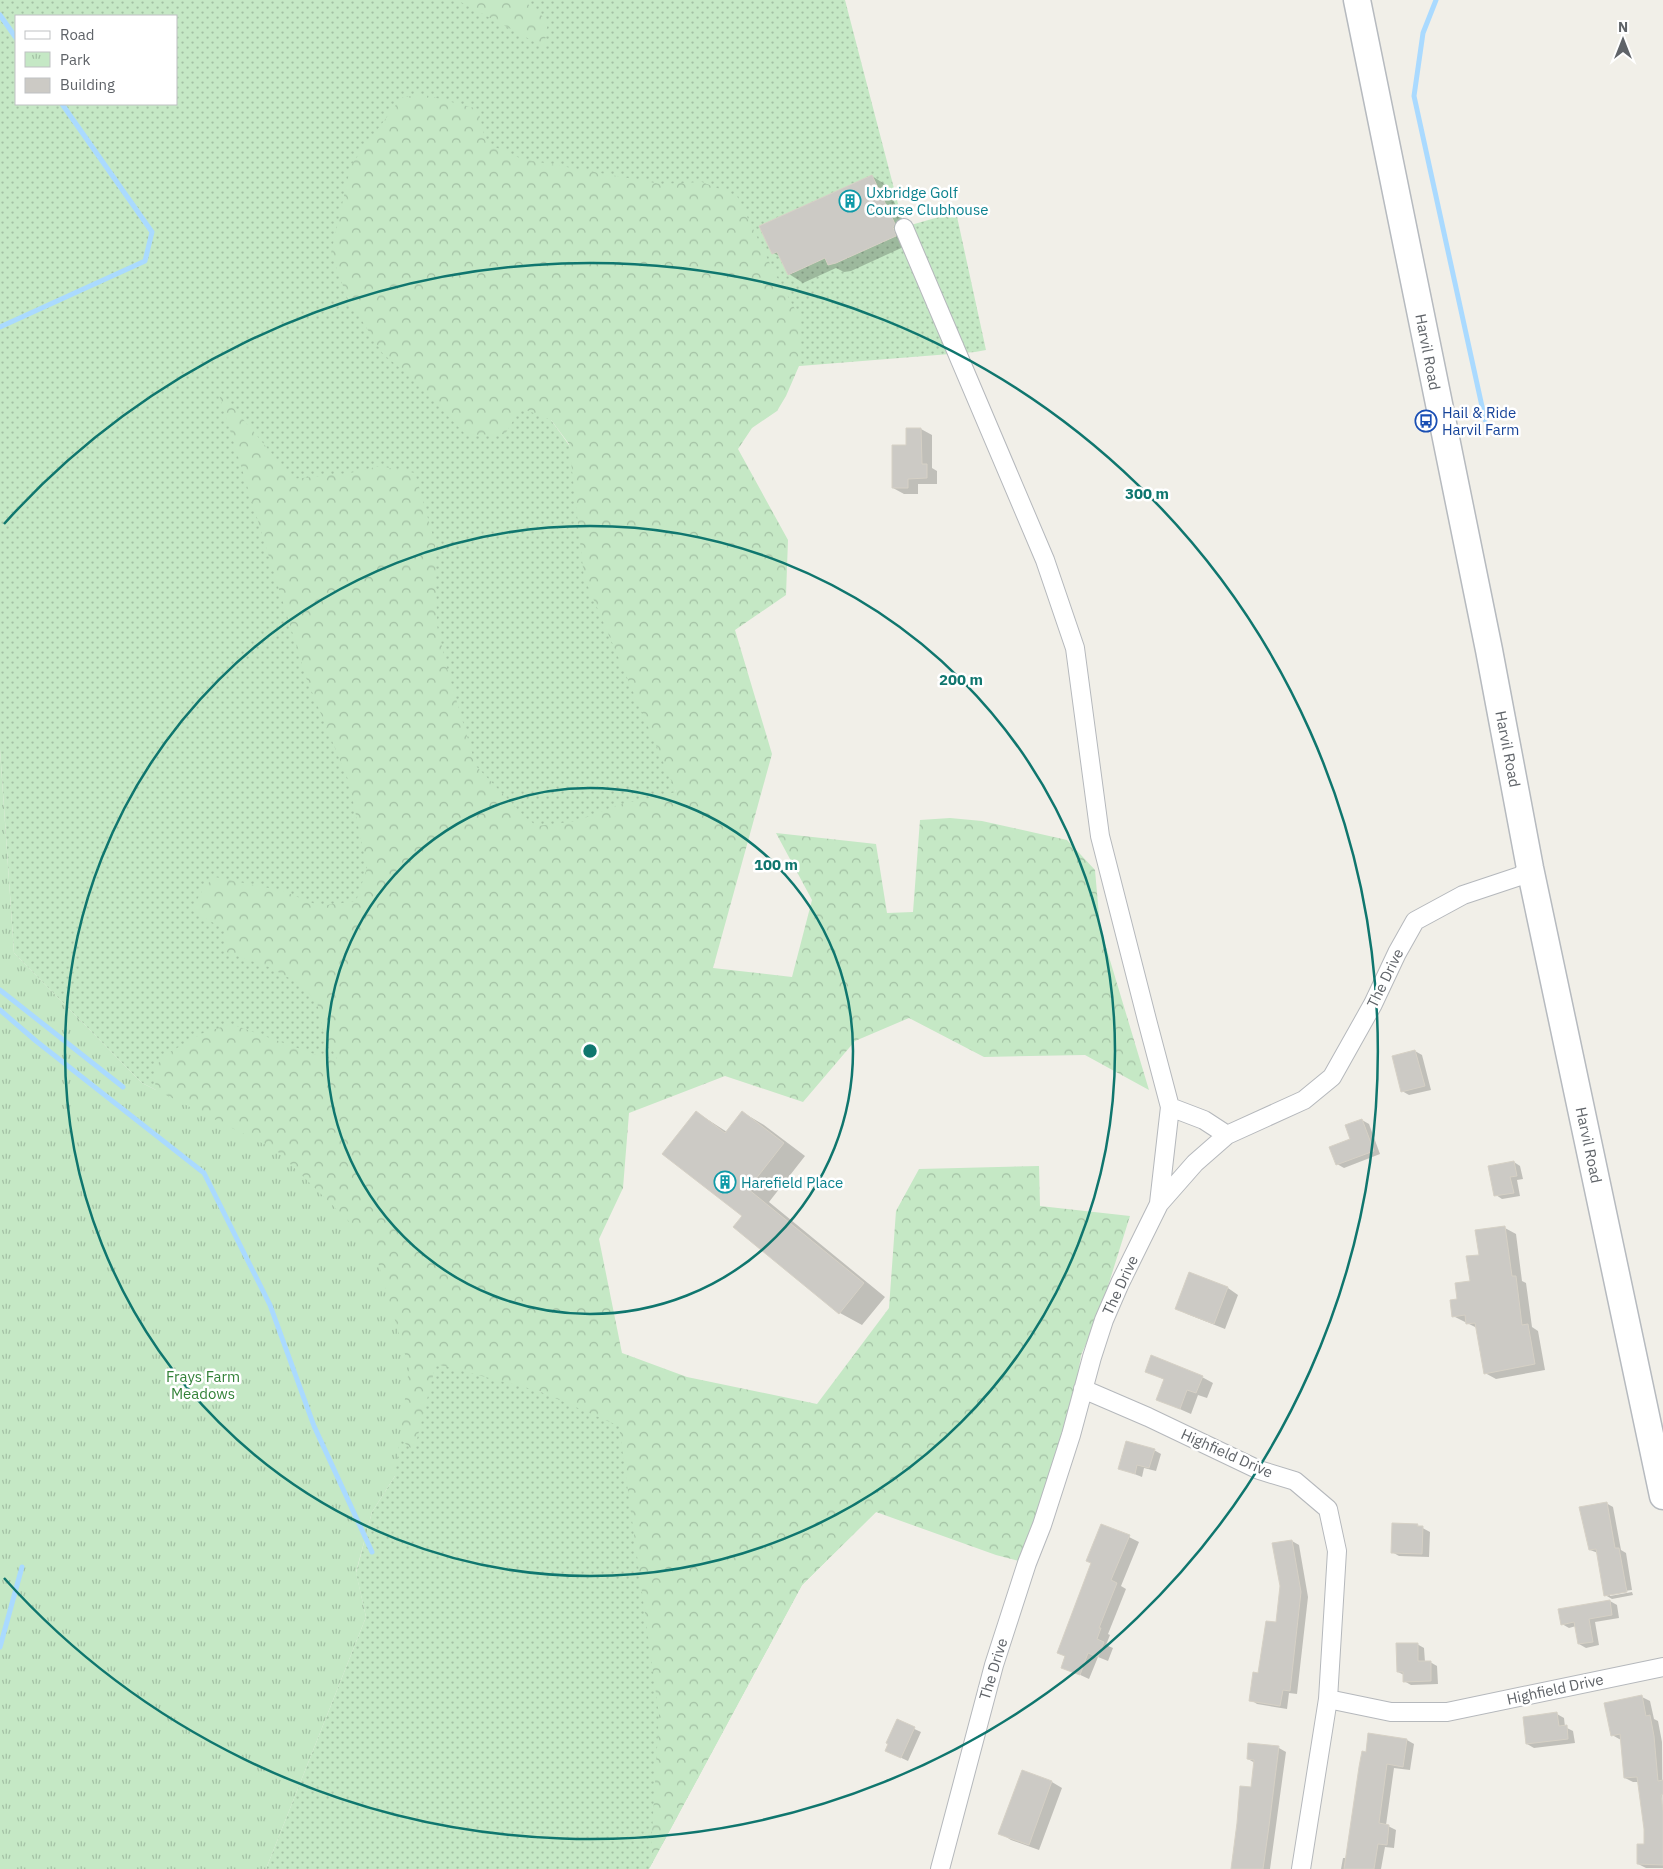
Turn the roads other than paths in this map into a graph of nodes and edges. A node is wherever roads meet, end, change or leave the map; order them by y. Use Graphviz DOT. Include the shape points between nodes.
graph roads {
  1 [pos="1357,0"];
  2 [pos="904,228"];
  3 [pos="1530,868"];
  4 [pos="1170,1107"];
  5 [pos="1227,1135"];
  6 [pos="1159,1204"];
  7 [pos="1083,1389"];
  8 [pos="1663,1496"];
  9 [pos="1663,1667"];
  10 [pos="1328,1699"];
  11 [pos="940,1869"];
  12 [pos="1301,1869"];
  1 -- 3 [label="street, Harvil Road"];
  2 -- 4 [label="street" via="1045,560 1075,648 1100,836"];
  3 -- 5 [label="street, The Drive" via="1520,876 1463,895 1415,921 1332,1077 1304,1100"];
  3 -- 8 [label="street, Harvil Road"];
  4 -- 5 [label="street" via="1204,1120"];
  4 -- 6 [label="street"];
  5 -- 6 [label="street, The Drive" via="1195,1163"];
  6 -- 7 [label="street, The Drive" via="1104,1320"];
  7 -- 10 [label="street, Highfield Drive" via="1259,1470 1295,1481 1328,1509 1338,1551"];
  7 -- 11 [label="street, The Drive" via="1071,1436 994,1665"];
  9 -- 10 [label="street, Highfield Drive" via="1447,1712 1391,1712"];
  10 -- 12 [label="street, Highfield Drive"];
}
